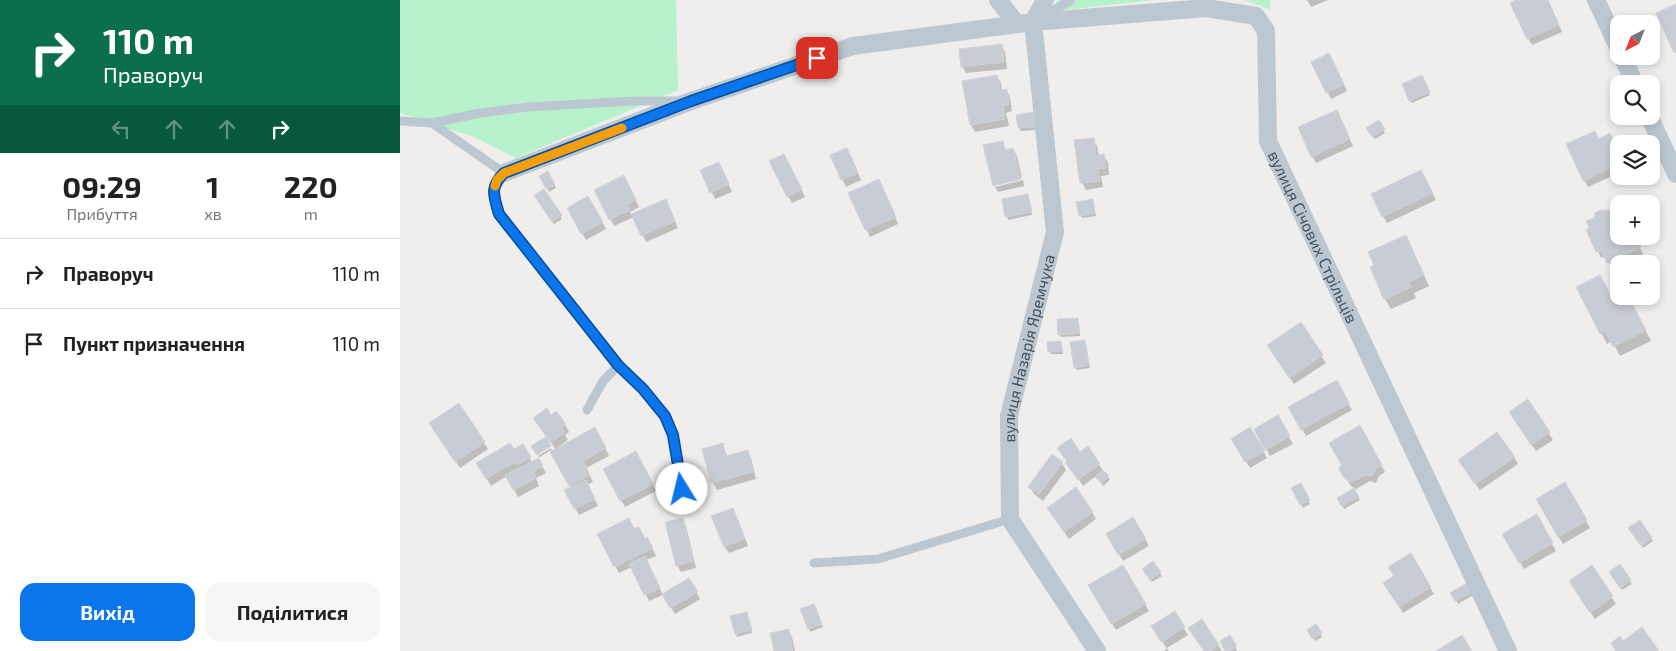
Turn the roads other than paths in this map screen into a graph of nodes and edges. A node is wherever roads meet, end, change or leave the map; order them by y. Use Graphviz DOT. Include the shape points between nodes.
graph roads {
  1 [pos="998,0"];
  2 [pos="1045,0"];
  3 [pos="1071,0"];
  4 [pos="1596,0"];
  5 [pos="1025,23"];
  6 [pos="1610,30"];
  7 [pos="691,101"];
  8 [pos="400,121"];
  9 [pos="432,123"];
  10 [pos="1654,125"];
  11 [pos="504,173"];
  12 [pos="1676,174"];
  13 [pos="618,365"];
  14 [pos="587,410"];
  15 [pos="682,489"];
  16 [pos="1010,520"];
  17 [pos="814,563"];
  18 [pos="1097,651"];
  19 [pos="1508,651"];
  1 -- 5 [label="street"];
  2 -- 5 [label="street"];
  3 -- 5 [label="lane"];
  4 -- 6 [label="street"];
  5 -- 7 [label="street, вулиця Січових Стрільців" via="853,46"];
  5 -- 16 [label="street, вулиця Назарія Яремчука" via="1054,232 1009,416"];
  5 -- 19 [label="street, вулиця Січових Стрільців" via="1206,8 1256,16 1266,31 1268,141"];
  7 -- 9 [label="lane" via="529,107"];
  7 -- 11 [label="street, вулиця Січових Стрільців"];
  8 -- 9 [label="lane"];
  9 -- 11 [label="lane"];
  10 -- 12 [label="street"];
  11 -- 13 [label="lane" via="497,180 493,192 499,214"];
  13 -- 14 [label="lane" via="603,381"];
  13 -- 15 [label="lane" via="665,416 673,435"];
  16 -- 17 [label="lane" via="878,559"];
  16 -- 18 [label="street"];
}
